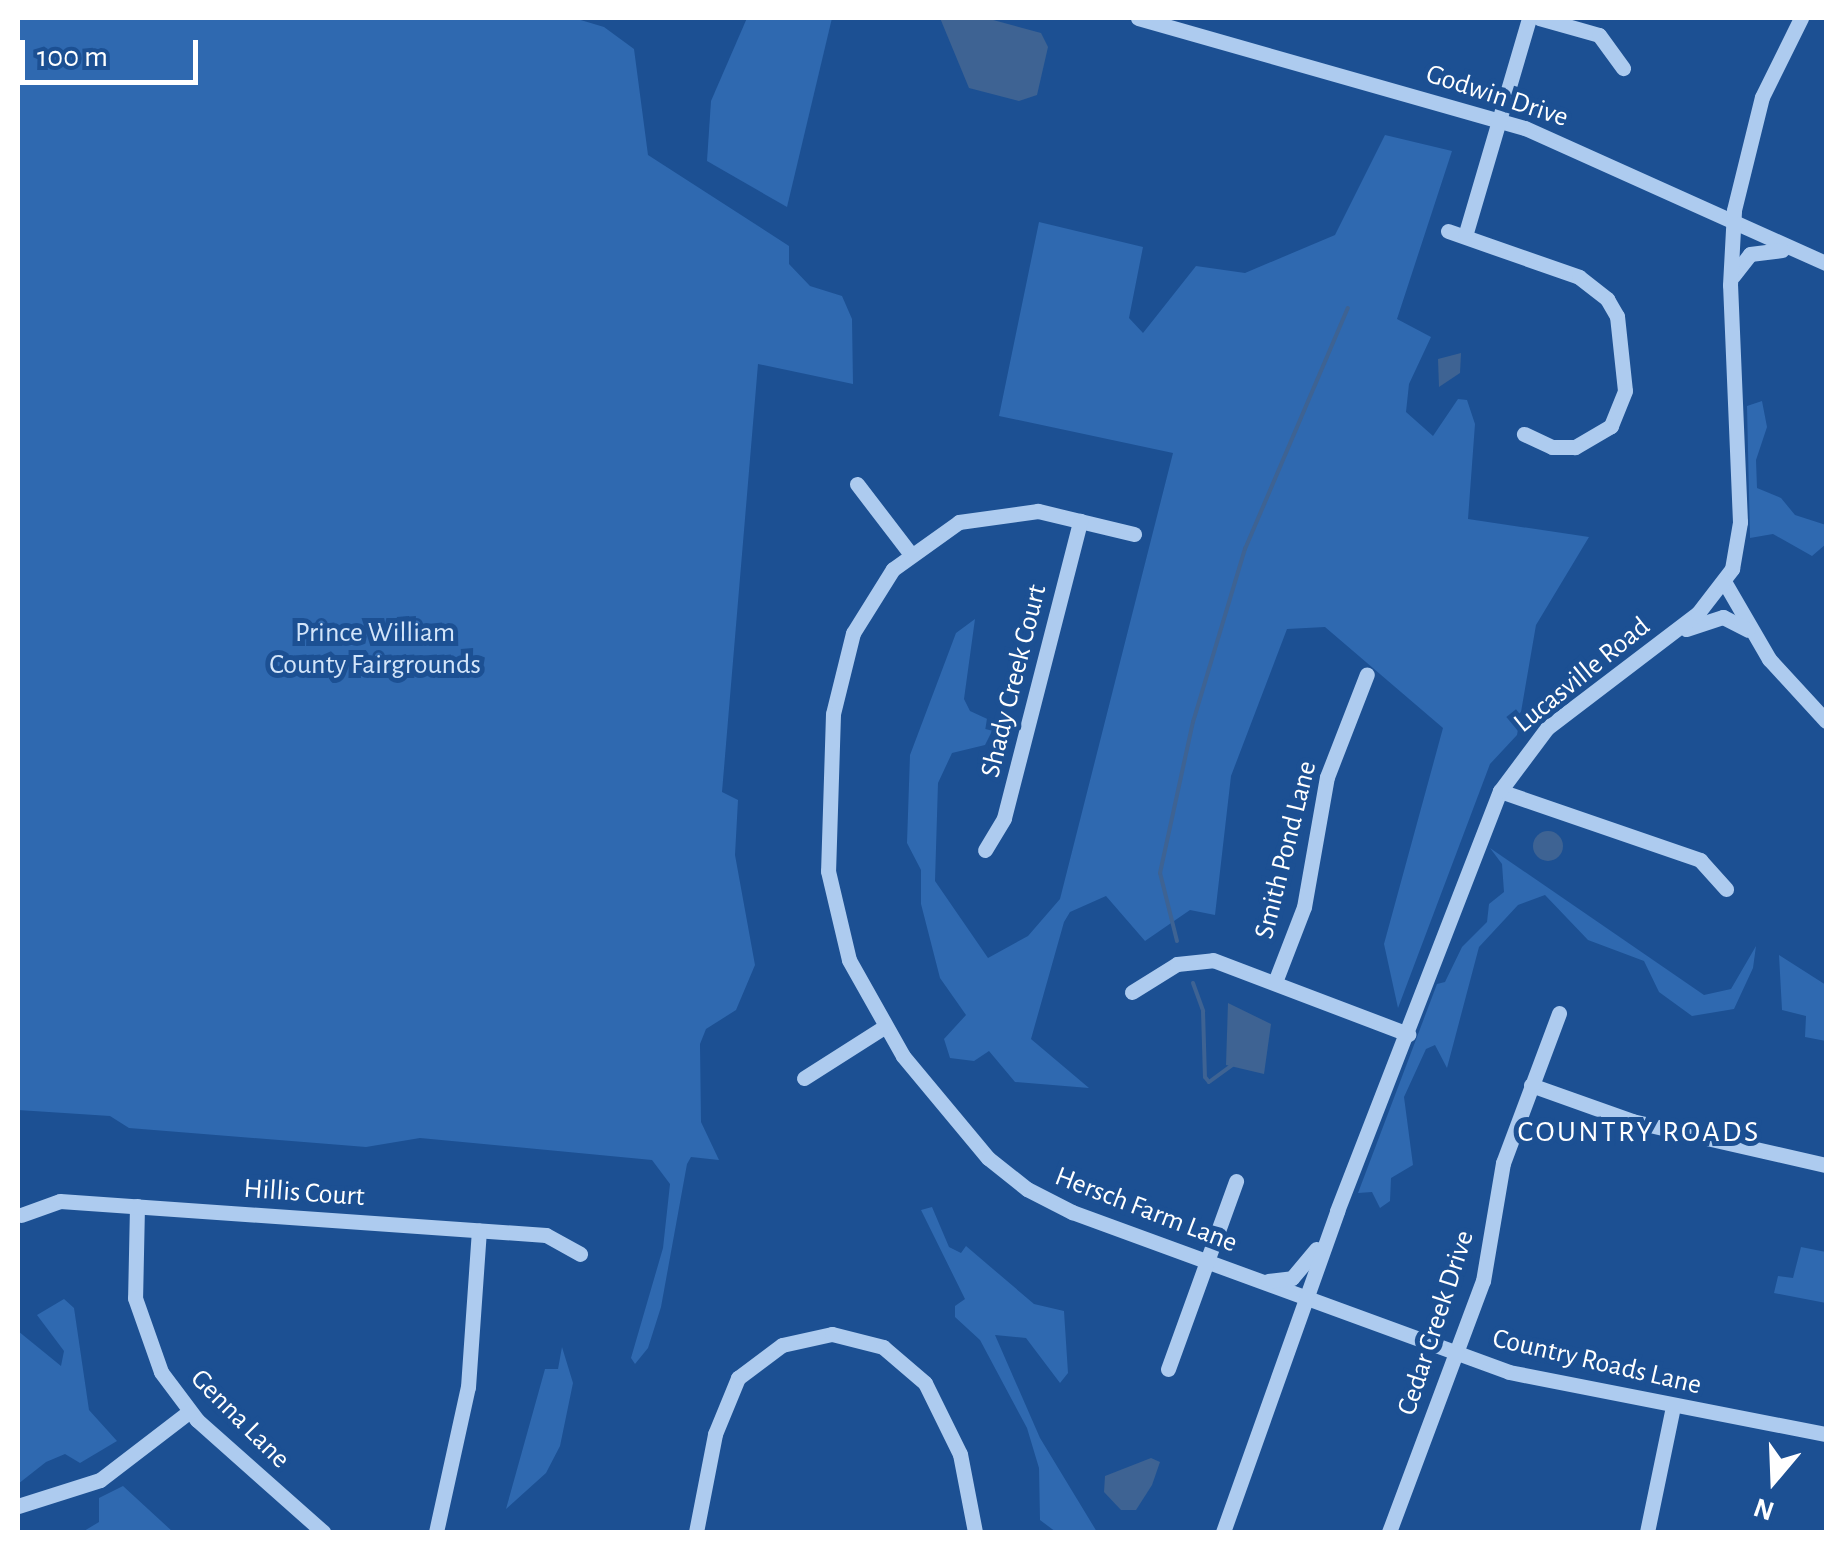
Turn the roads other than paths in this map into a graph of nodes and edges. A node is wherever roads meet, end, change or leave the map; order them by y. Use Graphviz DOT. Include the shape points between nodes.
graph roads {
  1 [pos="1138,18"];
  2 [pos="1528,18"];
  3 [pos="1539,18"];
  4 [pos="1801,18"];
  5 [pos="1623,68"];
  6 [pos="1500,120"];
  7 [pos="1732,226"];
  8 [pos="1448,231"];
  9 [pos="1465,236"];
  10 [pos="1801,253"];
  11 [pos="1826,263"];
  12 [pos="1730,284"];
  13 [pos="1524,434"];
  14 [pos="857,484"];
  15 [pos="1080,520"];
  16 [pos="1134,534"];
  17 [pos="909,552"];
  18 [pos="1725,583"];
  19 [pos="1751,632"];
  20 [pos="1671,635"];
  21 [pos="1367,674"];
  22 [pos="1826,721"];
  23 [pos="1500,791"];
  24 [pos="985,850"];
  25 [pos="1726,889"];
  26 [pos="1276,982"];
  27 [pos="1132,992"];
  28 [pos="1559,1013"];
  29 [pos="884,1027"];
  30 [pos="1408,1034"];
  31 [pos="804,1078"];
  32 [pos="1532,1085"];
  33 [pos="1826,1164"];
  34 [pos="1236,1181"];
  35 [pos="137,1206"];
  36 [pos="1337,1210"];
  37 [pos="21,1215"];
  38 [pos="478,1230"];
  39 [pos="580,1254"];
  40 [pos="1207,1262"];
  41 [pos="1258,1280"];
  42 [pos="1305,1298"];
  43 [pos="1455,1353"];
  44 [pos="1168,1370"];
  45 [pos="1673,1406"];
  46 [pos="190,1412"];
  47 [pos="1826,1434"];
  48 [pos="18,1506"];
  49 [pos="323,1532"];
  50 [pos="436,1532"];
  51 [pos="696,1532"];
  52 [pos="976,1532"];
  53 [pos="1223,1532"];
  54 [pos="1389,1532"];
  55 [pos="1647,1532"];
  1 -- 6 [label="street, Godwin Drive"];
  2 -- 6 [label="street"];
  3 -- 5 [label="street" via="1599,35"];
  4 -- 7 [label="street" via="1750,134"];
  6 -- 7 [label="street, Godwin Drive" via="1568,144"];
  6 -- 9 [label="street"];
  7 -- 10 [label="street, Godwin Drive"];
  7 -- 12 [label="street"];
  8 -- 9 [label="street"];
  9 -- 13 [label="street" via="1579,277 1608,299 1617,316 1625,391 1611,426 1575,447 1552,447"];
  10 -- 11 [label="street, Godwin Drive"];
  10 -- 12 [label="street" via="1755,252 1738,264"];
  12 -- 18 [label="street" via="1740,522"];
  14 -- 17 [label="street"];
  15 -- 16 [label="street, Hersch Farm Lane"];
  15 -- 17 [label="street, Hersch Farm Lane" via="1025,510 980,515"];
  15 -- 24 [label="street, Shady Creek Court" via="1004,818"];
  17 -- 29 [label="street, Hersch Farm Lane" via="864,610 842,663 828,803 834,910 854,971"];
  18 -- 19 [label="street"];
  18 -- 20 [label="street, Lucasville Road"];
  19 -- 20 [label="street" via="1723,618"];
  19 -- 22 [label="street" via="1788,685"];
  20 -- 23 [label="street, Lucasville Road" via="1547,728"];
  21 -- 26 [label="street, Smith Pond Lane" via="1327,777 1304,907"];
  23 -- 25 [label="street" via="1700,860"];
  23 -- 30 [label="street, Lucasville Road"];
  26 -- 27 [label="street" via="1200,959 1171,966"];
  26 -- 30 [label="street"];
  28 -- 32 [label="street, Cedar Creek Drive"];
  29 -- 31 [label="street"];
  29 -- 40 [label="street, Hersch Farm Lane" via="948,1113 1008,1176 1072,1212"];
  30 -- 36 [label="street, Lucasville Road"];
  32 -- 33 [label="street" via="1632,1121"];
  32 -- 43 [label="street, Cedar Creek Drive" via="1503,1163 1487,1267"];
  34 -- 40 [label="street"];
  35 -- 37 [label="street, Hillis Court" via="60,1200"];
  35 -- 38 [label="street, Hillis Court"];
  35 -- 46 [label="street, Genna Lane" via="133,1280 140,1322 161,1372"];
  36 -- 41 [label="street" via="1300,1272"];
  36 -- 42 [label="street, Lucasville Road"];
  38 -- 39 [label="street, Hillis Court" via="554,1236"];
  38 -- 50 [label="street" via="468,1388"];
  40 -- 41 [label="street, Hersch Farm Lane"];
  40 -- 44 [label="street"];
  41 -- 42 [label="street, Hersch Farm Lane"];
  42 -- 43 [label="street, Country Roads Lane"];
  42 -- 53 [label="street, Lucasville Road"];
  43 -- 45 [label="street, Country Roads Lane" via="1556,1384"];
  43 -- 54 [label="street, Cedar Creek Drive"];
  45 -- 47 [label="street, Country Roads Lane"];
  45 -- 55 [label="street"];
  46 -- 48 [label="street" via="100,1480"];
  46 -- 49 [label="street, Genna Lane"];
  51 -- 52 [label="street" via="715,1434 738,1378 782,1345 832,1334 883,1347 925,1384 960,1454"];
}
